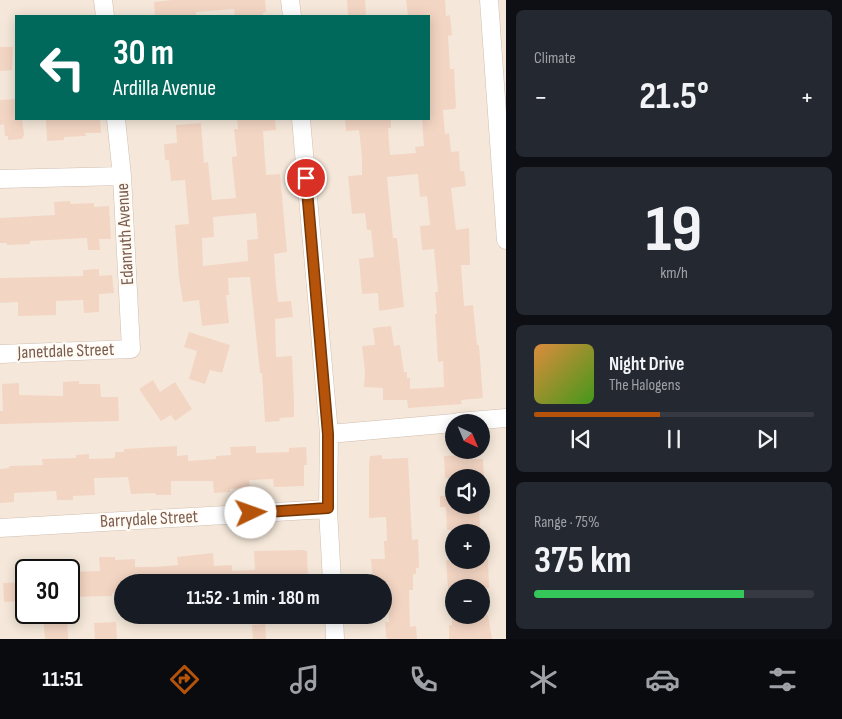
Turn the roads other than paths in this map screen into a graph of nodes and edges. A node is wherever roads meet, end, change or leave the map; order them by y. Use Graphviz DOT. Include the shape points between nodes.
graph roads {
  1 [pos="103,0"];
  2 [pos="290,0"];
  3 [pos="489,0"];
  4 [pos="105,15"];
  5 [pos="292,15"];
  6 [pos="116,120"];
  7 [pos="301,120"];
  8 [pos="122,176"];
  9 [pos="0,178"];
  10 [pos="506,240"];
  11 [pos="132,349"];
  12 [pos="0,354"];
  13 [pos="506,418"];
  14 [pos="490,419"];
  15 [pos="445,424"];
  16 [pos="328,434"];
  17 [pos="328,508"];
  18 [pos="0,528"];
  19 [pos="332,574"];
  20 [pos="334,624"];
  21 [pos="335,639"];
  1 -- 4 [label="street"];
  2 -- 5 [label="street"];
  3 -- 10 [label="street"];
  6 -- 8 [label="street, Edanruth Avenue"];
  7 -- 16 [label="street"];
  8 -- 9 [label="street"];
  8 -- 11 [label="street, Edanruth Avenue"];
  11 -- 12 [label="street, Janetdale Street"];
  13 -- 14 [label="street"];
  15 -- 16 [label="street"];
  16 -- 17 [label="street"];
  17 -- 18 [label="street, Barrydale Street"];
  17 -- 19 [label="street"];
  20 -- 21 [label="street"];
}
